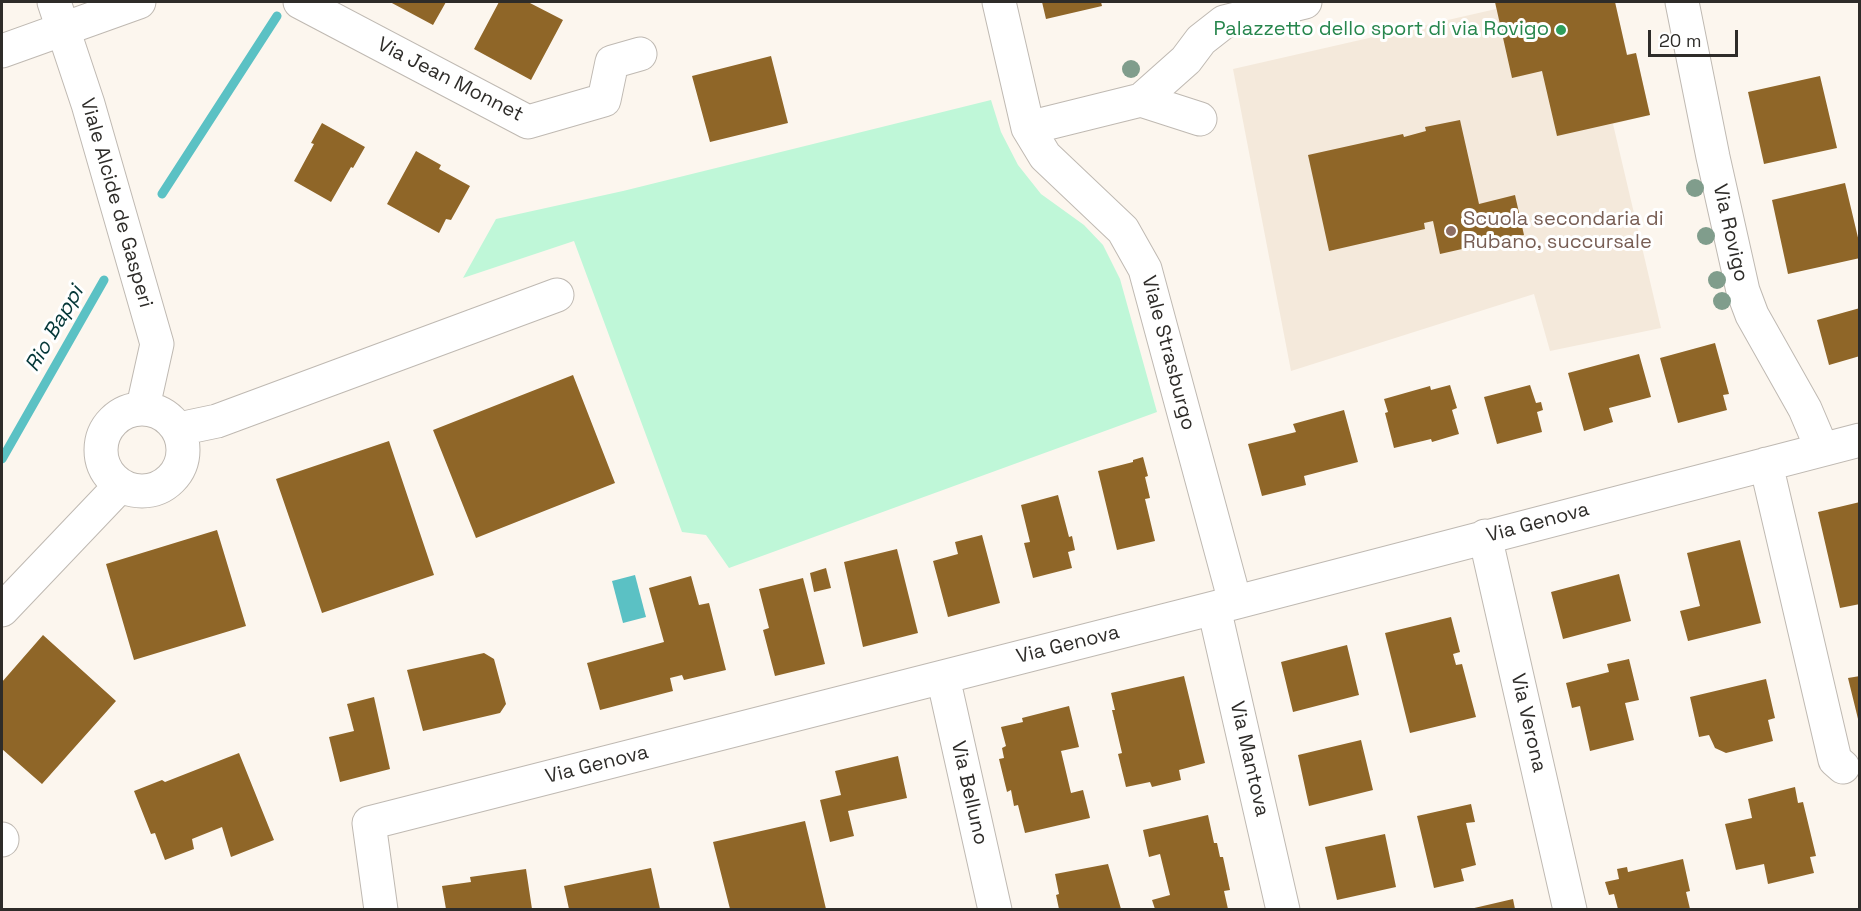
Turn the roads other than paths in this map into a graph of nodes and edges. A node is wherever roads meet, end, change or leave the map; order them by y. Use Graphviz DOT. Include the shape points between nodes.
graph roads {
  1 [pos="139,2"];
  2 [pos="300,2"];
  3 [pos="999,2"];
  4 [pos="1305,2"];
  5 [pos="1682,2"];
  6 [pos="59,14"];
  7 [pos="2,51"];
  8 [pos="626,58"];
  9 [pos="1141,100"];
  10 [pos="1200,119"];
  11 [pos="1028,128"];
  12 [pos="557,295"];
  13 [pos="143,407"];
  14 [pos="179,429"];
  15 [pos="1860,440"];
  16 [pos="1822,449"];
  17 [pos="1766,464"];
  18 [pos="120,486"];
  19 [pos="1485,536"];
  20 [pos="1225,605"];
  21 [pos="2,610"];
  22 [pos="943,677"];
  23 [pos="1843,767"];
  24 [pos="381,909"];
  25 [pos="994,909"];
  26 [pos="1283,909"];
  27 [pos="1570,909"];
  1 -- 6 [label="street"];
  2 -- 8 [label="street, Via Jean Monnet" via="528,122 604,100"];
  3 -- 11 [label="street, Viale Strasburgo"];
  4 -- 9 [label="street" via="1224,22"];
  5 -- 16 [label="street, Via Rovigo" via="1743,291"];
  6 -- 7 [label="street"];
  6 -- 13 [label="street, Viale Alcide de Gasperi" via="157,344"];
  9 -- 10 [label="street"];
  9 -- 11 [label="street"];
  11 -- 20 [label="street, Viale Strasburgo" via="1045,156 1123,230 1145,269"];
  12 -- 14 [label="street" via="216,421"];
  13 -- 14 [label="street" via="164,413"];
  13 -- 18 [label="street" via="121,412 106,428 99,449 105,470"];
  14 -- 18 [label="street" via="184,451 178,472 162,487 141,492"];
  15 -- 16 [label="street, Via Genova"];
  16 -- 17 [label="street, Via Genova"];
  17 -- 19 [label="street, Via Genova"];
  17 -- 23 [label="street" via="1835,760"];
  18 -- 21 [label="street"];
  19 -- 20 [label="street, Via Genova"];
  19 -- 27 [label="street, Via Verona"];
  20 -- 22 [label="street, Via Genova"];
  20 -- 26 [label="street, Via Mantova"];
  22 -- 24 [label="street, Via Genova" via="369,823"];
  22 -- 25 [label="street, Via Belluno"];
}
